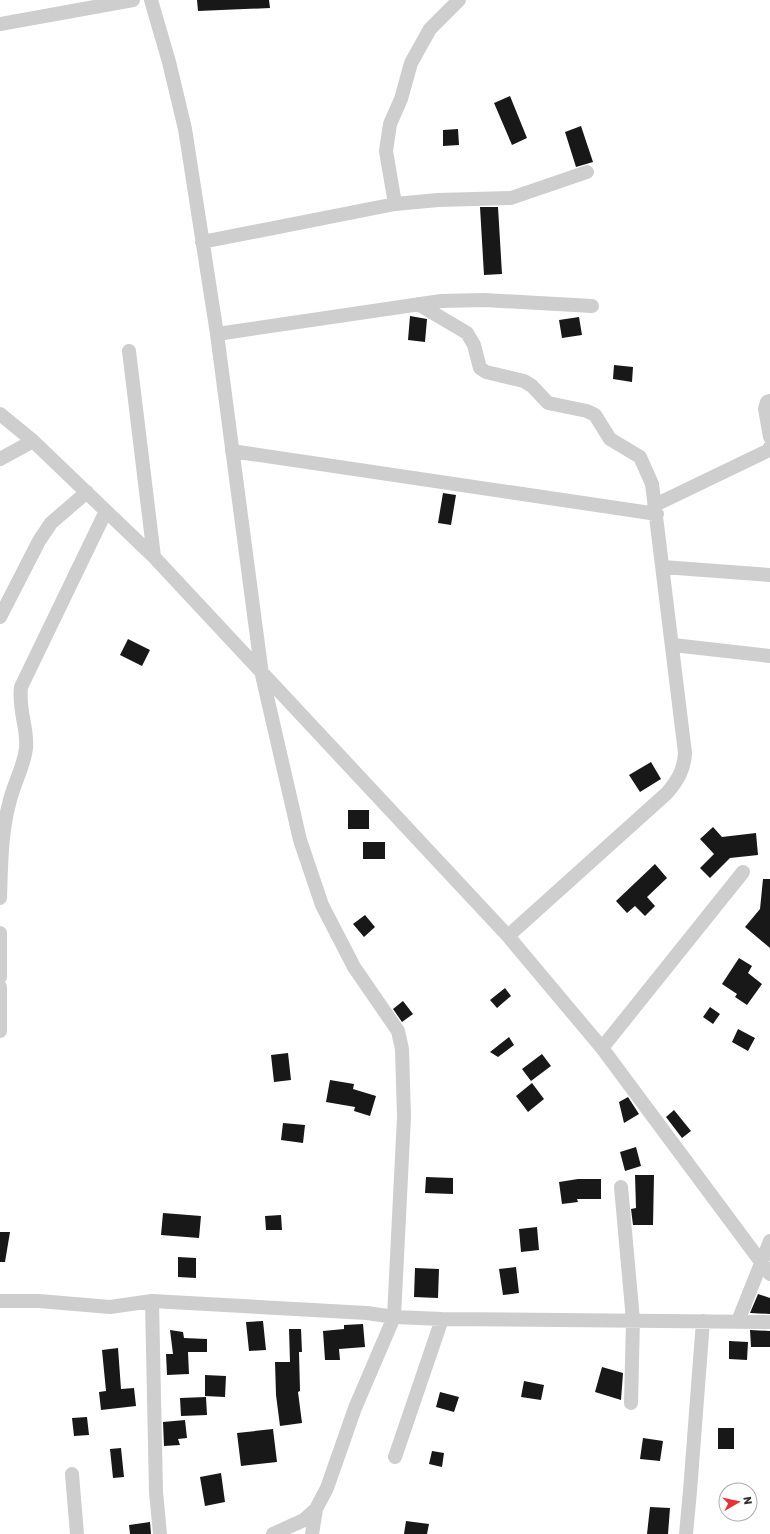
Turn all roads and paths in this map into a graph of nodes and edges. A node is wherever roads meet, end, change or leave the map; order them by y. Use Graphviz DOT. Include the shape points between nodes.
graph roads {
  1 [pos="133,0"];
  2 [pos="151,0"];
  3 [pos="459,0"];
  4 [pos="75,5"];
  5 [pos="0,24"];
  6 [pos="587,172"];
  7 [pos="395,204"];
  8 [pos="202,242"];
  9 [pos="418,304"];
  10 [pos="592,306"];
  11 [pos="217,334"];
  12 [pos="129,351"];
  13 [pos="770,401"];
  14 [pos="0,414"];
  15 [pos="770,437"];
  16 [pos="33,441"];
  17 [pos="770,446"];
  18 [pos="232,451"];
  19 [pos="0,459"];
  20 [pos="87,492"];
  21 [pos="656,510"];
  22 [pos="106,511"];
  23 [pos="154,557"];
  24 [pos="663,567"];
  25 [pos="770,574"];
  26 [pos="0,616"];
  27 [pos="673,646"];
  28 [pos="770,656"];
  29 [pos="262,675"];
  30 [pos="743,872"];
  31 [pos="0,898"];
  32 [pos="0,933"];
  33 [pos="508,936"];
  34 [pos="0,977"];
  35 [pos="0,987"];
  36 [pos="0,1031"];
  37 [pos="602,1048"];
  38 [pos="621,1187"];
  39 [pos="770,1241"];
  40 [pos="761,1260"];
  41 [pos="770,1274"];
  42 [pos="0,1301"];
  43 [pos="152,1301"];
  44 [pos="394,1317"];
  45 [pos="442,1319"];
  46 [pos="633,1320"];
  47 [pos="703,1321"];
  48 [pos="738,1321"];
  49 [pos="770,1322"];
  50 [pos="631,1403"];
  51 [pos="395,1457"];
  52 [pos="72,1474"];
  53 [pos="316,1509"];
  54 [pos="77,1534"];
  55 [pos="160,1534"];
  56 [pos="273,1534"];
  57 [pos="312,1534"];
  58 [pos="686,1534"];
  1 -- 4 [label="street"];
  2 -- 8 [label="street" via="185,129"];
  3 -- 7 [label="street" via="426,36 411,63 401,99 390,124 386,151"];
  4 -- 5 [label="street"];
  6 -- 7 [label="street" via="511,198"];
  7 -- 8 [label="street"];
  8 -- 11 [label="street"];
  9 -- 10 [label="street" via="484,300"];
  9 -- 11 [label="street"];
  9 -- 21 [label="street" via="467,334 474,345 480,368 486,372 524,381 548,403 595,415 610,439 640,457 652,484"];
  11 -- 18 [label="street"];
  12 -- 23 [label="street"];
  13 -- 15 [label="street" via="767,402 765,409"];
  14 -- 16 [label="street"];
  16 -- 19 [label="street"];
  16 -- 20 [label="street"];
  17 -- 21 [label="street" via="769,450"];
  18 -- 21 [label="street"];
  18 -- 29 [label="street"];
  20 -- 22 [label="street"];
  20 -- 26 [label="street" via="51,522"];
  21 -- 24 [label="street"];
  22 -- 23 [label="street"];
  22 -- 31 [label="street" via="21,688 20,706 26,747 8,806"];
  23 -- 29 [label="street"];
  24 -- 25 [label="street"];
  24 -- 27 [label="street"];
  27 -- 28 [label="street"];
  27 -- 33 [label="street" via="685,753 681,774 667,793"];
  29 -- 33 [label="street"];
  29 -- 44 [label="street" via="300,840 322,905 354,967 398,1031 402,1049 404,1117"];
  30 -- 37 [label="street"];
  32 -- 34 [label="street"];
  33 -- 37 [label="street"];
  35 -- 36 [label="street"];
  37 -- 40 [label="street"];
  38 -- 46 [label="street"];
  39 -- 40 [label="street"];
  40 -- 41 [label="street"];
  40 -- 48 [label="street"];
  42 -- 43 [label="street" via="110,1306"];
  43 -- 44 [label="street" via="367,1313"];
  43 -- 55 [label="street" via="156,1492"];
  44 -- 45 [label="street"];
  44 -- 53 [label="street" via="354,1408 327,1488"];
  45 -- 46 [label="street"];
  45 -- 51 [label="street"];
  46 -- 47 [label="street"];
  46 -- 50 [label="street"];
  47 -- 48 [label="street"];
  47 -- 58 [label="street"];
  48 -- 49 [label="street"];
  52 -- 54 [label="street"];
  53 -- 56 [label="street" via="304,1520"];
  53 -- 57 [label="street"];
}
